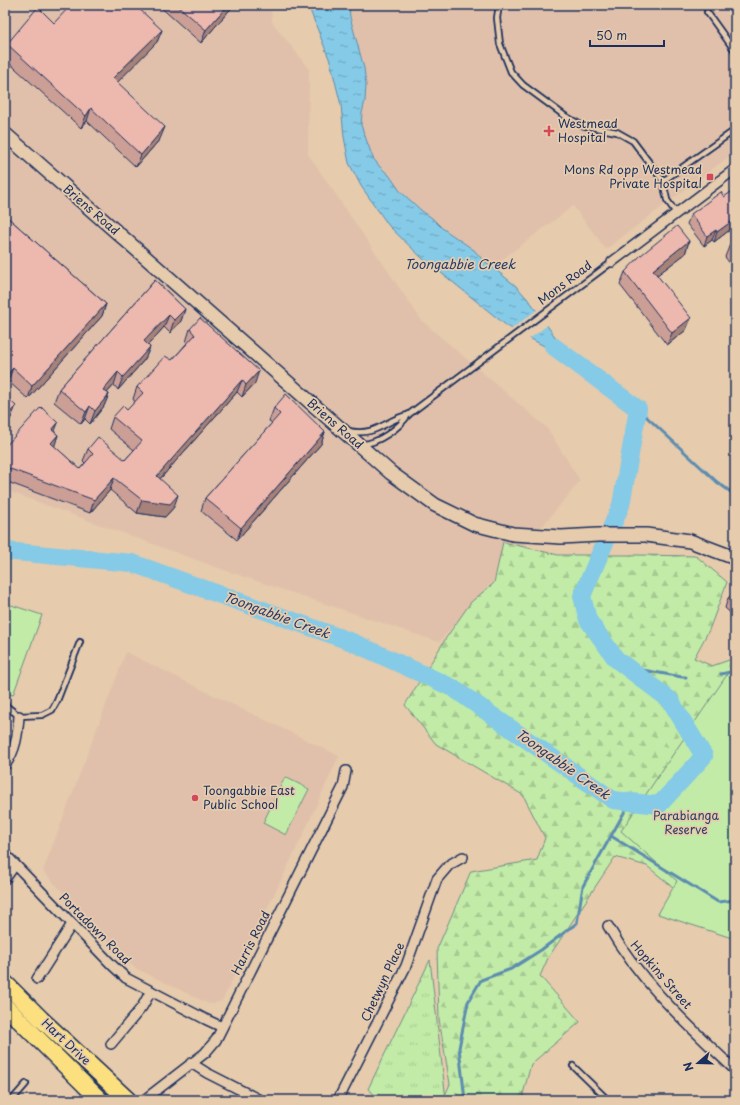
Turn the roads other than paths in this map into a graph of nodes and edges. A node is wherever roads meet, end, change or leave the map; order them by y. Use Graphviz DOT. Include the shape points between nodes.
graph roads {
  1 [pos="499,5"];
  2 [pos="732,5"];
  3 [pos="735,9"];
  4 [pos="707,12"];
  5 [pos="735,51"];
  6 [pos="735,130"];
  7 [pos="5,134"];
  8 [pos="735,169"];
  9 [pos="663,181"];
  10 [pos="676,213"];
  11 [pos="612,262"];
  12 [pos="408,415"];
  13 [pos="340,429"];
  14 [pos="358,444"];
  15 [pos="735,558"];
  16 [pos="80,642"];
  17 [pos="5,705"];
  18 [pos="19,716"];
  19 [pos="5,765"];
  20 [pos="346,771"];
  21 [pos="5,854"];
  22 [pos="463,856"];
  23 [pos="15,864"];
  24 [pos="5,879"];
  25 [pos="72,924"];
  26 [pos="608,926"];
  27 [pos="37,979"];
  28 [pos="5,983"];
  29 [pos="151,991"];
  30 [pos="5,1006"];
  31 [pos="222,1027"];
  32 [pos="110,1044"];
  33 [pos="191,1063"];
  34 [pos="573,1066"];
  35 [pos="735,1070"];
  36 [pos="26,1084"];
  37 [pos="12,1100"];
  38 [pos="100,1100"];
  39 [pos="128,1100"];
  40 [pos="144,1100"];
  41 [pos="260,1100"];
  42 [pos="338,1100"];
  43 [pos="608,1100"];
  1 -- 9 [label="lane" via="497,18 500,44 511,72 523,85 580,125 617,132 633,141"];
  2 -- 3 [label="street"];
  4 -- 5 [label="lane"];
  6 -- 9 [label="lane"];
  7 -- 13 [label="street, Briens Road"];
  8 -- 10 [label="street, Mons Road"];
  9 -- 10 [label="lane" via="667,200"];
  10 -- 11 [label="street, Mons Road"];
  11 -- 12 [label="lane, Mons Road"];
  12 -- 13 [label="lane, Mons Road" via="398,417 369,432"];
  12 -- 14 [label="lane, Mons Road" via="404,422 373,443"];
  13 -- 14 [label="street, Briens Road"];
  14 -- 15 [label="street, Briens Road" via="401,482 435,505 474,524 513,534 561,537 646,535 690,541"];
  16 -- 18 [label="lane" via="52,710 42,716"];
  17 -- 18 [label="lane"];
  18 -- 19 [label="street" via="18,737 10,760"];
  20 -- 31 [label="street, Harris Road" via="343,787"];
  21 -- 23 [label="street, Portadown Road"];
  22 -- 42 [label="street, Chetwyn Place" via="449,865 437,879 406,966"];
  23 -- 24 [label="street"];
  23 -- 25 [label="street, Portadown Road"];
  25 -- 27 [label="street"];
  25 -- 29 [label="street, Portadown Road" via="123,975"];
  26 -- 35 [label="street, Hopkins Street" via="618,943 663,1000"];
  28 -- 39 [label="highway, Hart Drive"];
  29 -- 31 [label="street, Portadown Road"];
  29 -- 32 [label="street" via="142,1006"];
  30 -- 38 [label="highway, Hart Drive"];
  31 -- 33 [label="street, Harris Road" via="216,1040 205,1053"];
  33 -- 40 [label="street, Harris Road"];
  33 -- 41 [label="street"];
  34 -- 43 [label="lane"];
  36 -- 37 [label="lane"];
}
